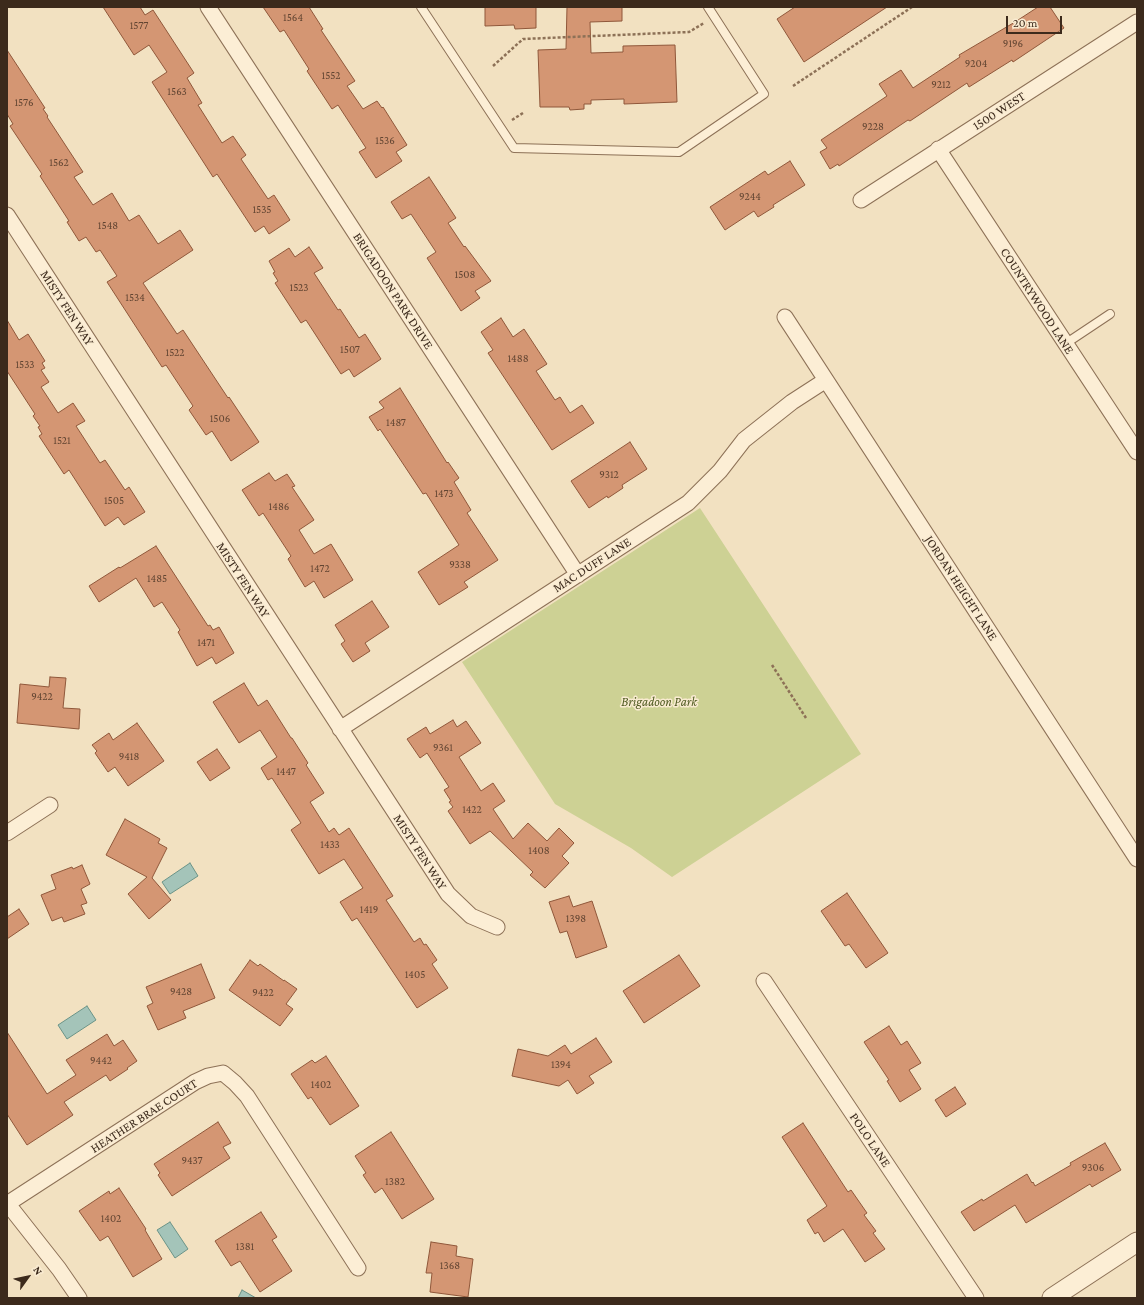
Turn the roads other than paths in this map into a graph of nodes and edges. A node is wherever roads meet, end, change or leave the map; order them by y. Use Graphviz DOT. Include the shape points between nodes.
graph roads {
  1 [pos="208,7"];
  2 [pos="421,7"];
  3 [pos="708,7"];
  4 [pos="1137,22"];
  5 [pos="938,149"];
  6 [pos="861,200"];
  7 [pos="7,216"];
  8 [pos="1110,314"];
  9 [pos="785,317"];
  10 [pos="1066,344"];
  11 [pos="826,380"];
  12 [pos="1137,452"];
  13 [pos="578,574"];
  14 [pos="340,729"];
  15 [pos="50,805"];
  16 [pos="7,833"];
  17 [pos="1137,859"];
  18 [pos="496,927"];
  19 [pos="764,982"];
  20 [pos="7,1204"];
  21 [pos="1137,1242"];
  22 [pos="358,1268"];
  23 [pos="79,1298"];
  24 [pos="976,1298"];
  25 [pos="1052,1298"];
  1 -- 13 [label="street, BRIGADOON PARK DRIVE"];
  2 -- 3 [label="lane" via="514,148 679,152 764,94"];
  4 -- 5 [label="street, 1500 WEST"];
  5 -- 6 [label="street, 1500 WEST"];
  5 -- 10 [label="street, COUNTRYWOOD LANE"];
  7 -- 14 [label="street, MISTY FEN WAY"];
  8 -- 10 [label="lane"];
  9 -- 11 [label="street, JORDAN HEIGHT LANE"];
  10 -- 12 [label="street, COUNTRYWOOD LANE"];
  11 -- 13 [label="street, MAC DUFF LANE" via="792,402 744,440 720,471 688,502"];
  11 -- 17 [label="street, JORDAN HEIGHT LANE"];
  13 -- 14 [label="street, MAC DUFF LANE"];
  14 -- 18 [label="street, MISTY FEN WAY" via="448,894 471,916"];
  15 -- 16 [label="street"];
  19 -- 24 [label="street, POLO LANE"];
  20 -- 22 [label="street, HEATHER BRAE COURT" via="195,1082 223,1073 247,1096"];
  20 -- 23 [label="street"];
  21 -- 25 [label="street"];
}
